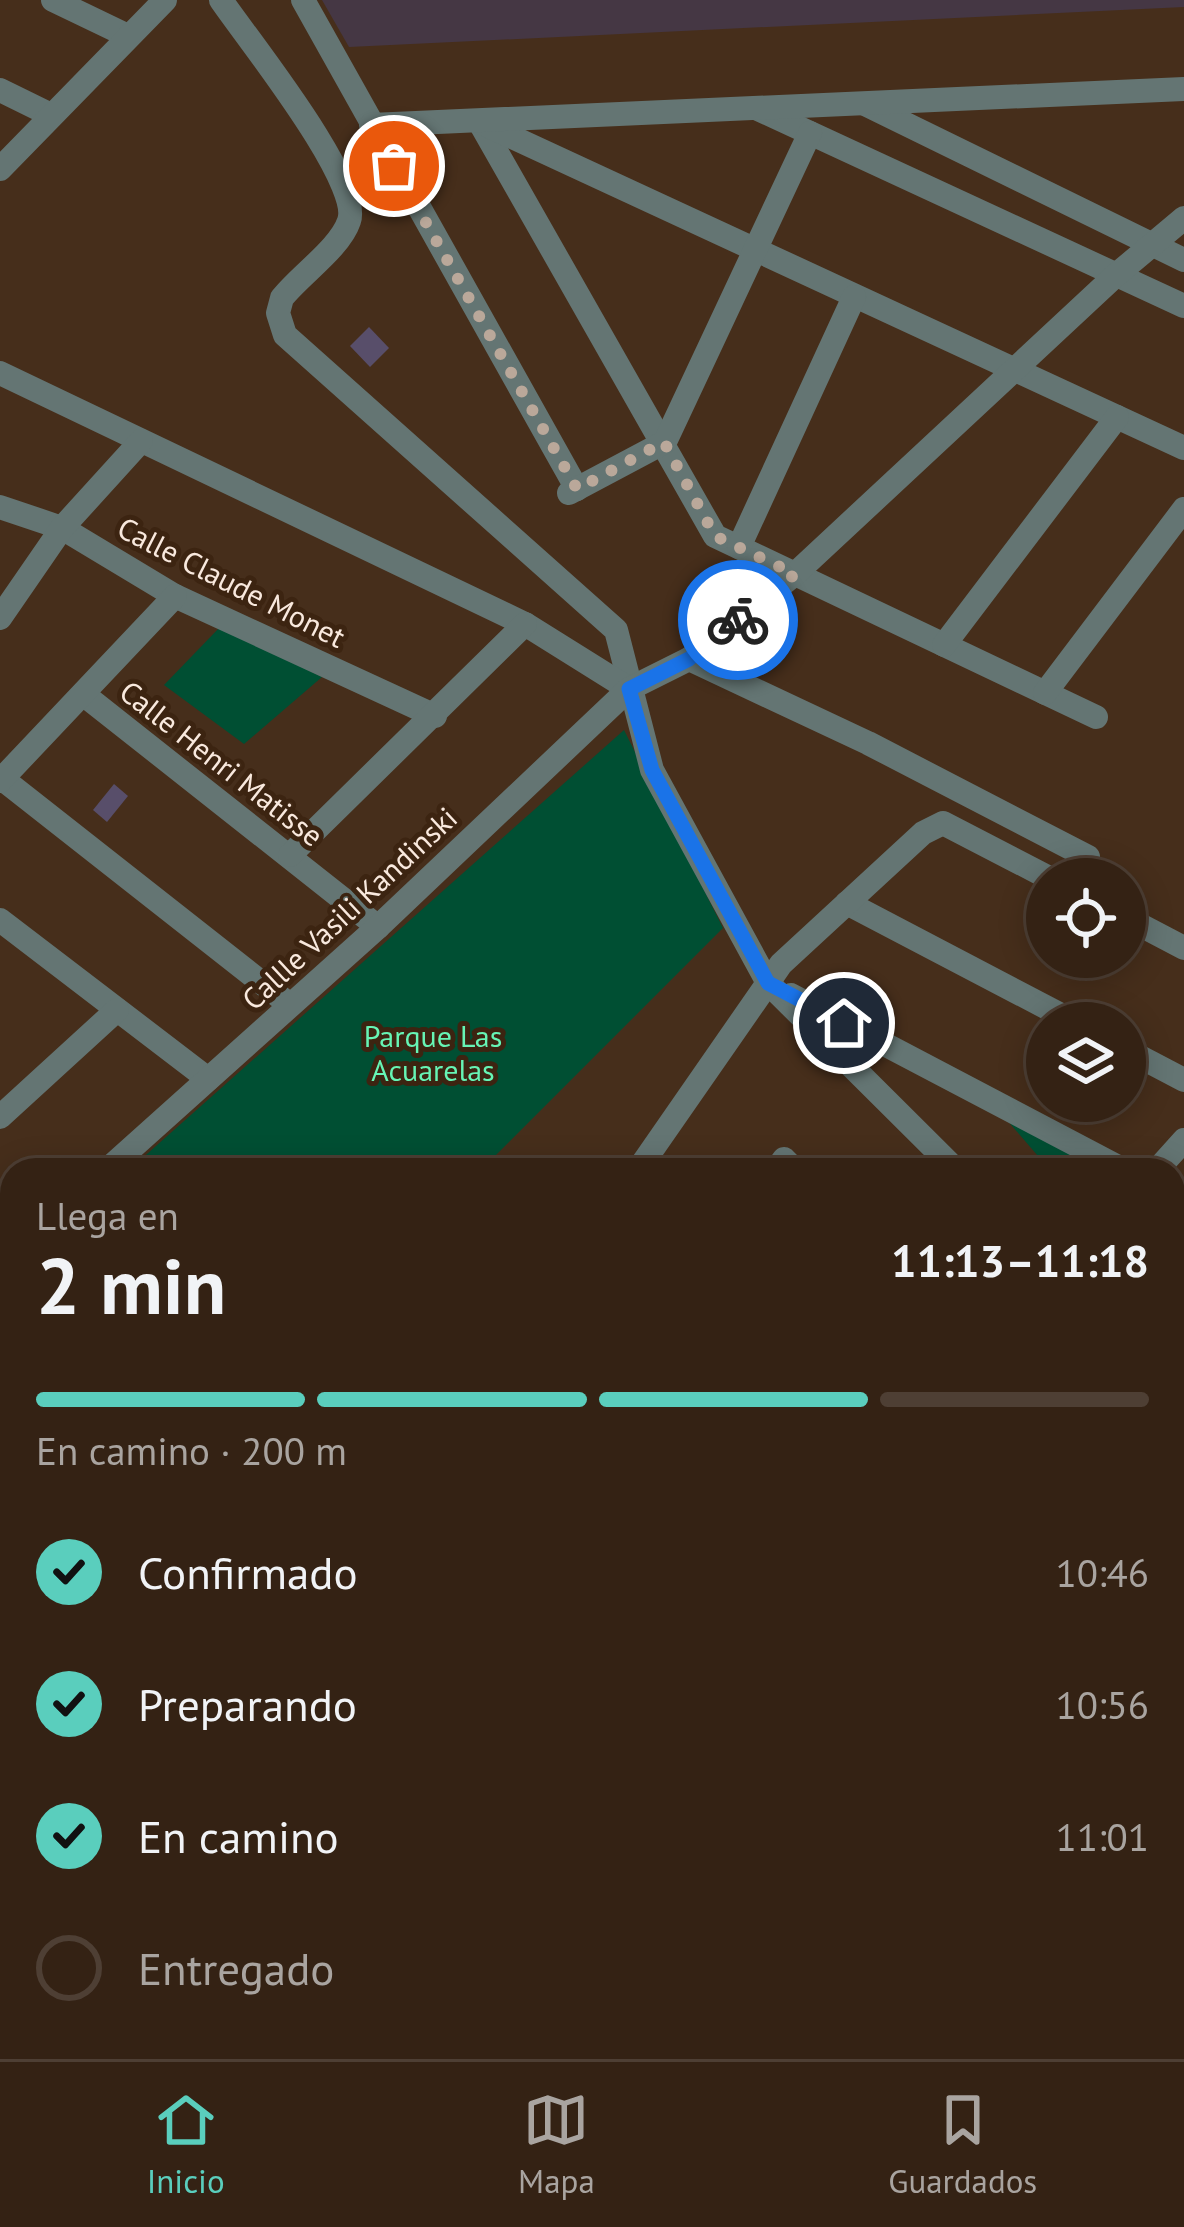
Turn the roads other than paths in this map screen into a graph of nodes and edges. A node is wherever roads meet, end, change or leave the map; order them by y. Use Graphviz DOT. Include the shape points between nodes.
graph roads {
  1 [pos="53,0"];
  2 [pos="164,0"];
  3 [pos="221,0"];
  4 [pos="303,0"];
  5 [pos="128,36"];
  6 [pos="1184,89"];
  7 [pos="0,90"];
  8 [pos="865,104"];
  9 [pos="748,105"];
  10 [pos="50,116"];
  11 [pos="479,122"];
  12 [pos="371,125"];
  13 [pos="809,133"];
  14 [pos="0,169"];
  15 [pos="1184,218"];
  16 [pos="1153,246"];
  17 [pos="754,250"];
  18 [pos="1184,260"];
  19 [pos="1116,274"];
  20 [pos="854,297"];
  21 [pos="1184,306"];
  22 [pos="1016,371"];
  23 [pos="0,373"];
  24 [pos="1117,417"];
  25 [pos="141,441"];
  26 [pos="664,442"];
  27 [pos="1184,448"];
  28 [pos="0,507"];
  29 [pos="1184,509"];
  30 [pos="62,528"];
  31 [pos="739,547"];
  32 [pos="795,574"];
  33 [pos="175,596"];
  34 [pos="0,618"];
  35 [pos="525,624"];
  36 [pos="944,645"];
  37 [pos="689,659"];
  38 [pos="629,689"];
  39 [pos="1045,692"];
  40 [pos="82,694"];
  41 [pos="435,716"];
  42 [pos="1096,716"];
  43 [pos="1,779"];
  44 [pos="290,855"];
  45 [pos="1088,857"];
  46 [pos="1026,866"];
  47 [pos="847,903"];
  48 [pos="0,920"];
  49 [pos="378,927"];
  50 [pos="1146,928"];
  51 [pos="1184,948"];
  52 [pos="768,983"];
  53 [pos="1036,1002"];
  54 [pos="290,1005"];
  55 [pos="117,1010"];
  56 [pos="882,1043"];
  57 [pos="1146,1060"];
  58 [pos="860,1075"];
  59 [pos="208,1079"];
  60 [pos="1184,1080"];
  61 [pos="0,1117"];
  62 [pos="120,1158"];
  63 [pos="646,1158"];
  64 [pos="944,1158"];
  65 [pos="1101,1158"];
  1 -- 5 [label="street"];
  2 -- 5 [label="street"];
  3 -- 38 [label="street" via="301,109 350,201 349,223 282,298 284,335 616,630"];
  4 -- 12 [label="street"];
  5 -- 10 [label="street"];
  6 -- 8 [label="street"];
  7 -- 10 [label="street"];
  8 -- 9 [label="street"];
  8 -- 16 [label="street"];
  9 -- 11 [label="street"];
  9 -- 13 [label="street"];
  10 -- 14 [label="street"];
  11 -- 12 [label="street"];
  11 -- 17 [label="street"];
  11 -- 26 [label="street"];
  12 -- 26 [label="street" via="573,491"];
  13 -- 17 [label="street"];
  13 -- 19 [label="street"];
  15 -- 16 [label="street, Callle Vasili Kandinski"];
  16 -- 18 [label="street"];
  16 -- 19 [label="street, Callle Vasili Kandinski"];
  17 -- 20 [label="street"];
  17 -- 26 [label="street"];
  19 -- 21 [label="street"];
  19 -- 22 [label="street, Callle Vasili Kandinski"];
  20 -- 22 [label="street"];
  20 -- 31 [label="street"];
  22 -- 24 [label="street"];
  22 -- 32 [label="street, Callle Vasili Kandinski"];
  23 -- 25 [label="street"];
  24 -- 27 [label="street"];
  24 -- 36 [label="street"];
  25 -- 30 [label="street"];
  25 -- 35 [label="street"];
  26 -- 31 [label="street" via="715,536"];
  28 -- 30 [label="street, Calle Claude Monet"];
  29 -- 39 [label="street"];
  30 -- 33 [label="street, Calle Claude Monet"];
  30 -- 34 [label="street"];
  31 -- 32 [label="street"];
  32 -- 36 [label="street"];
  32 -- 37 [label="street, Callle Vasili Kandinski"];
  33 -- 40 [label="street"];
  33 -- 41 [label="street, Calle Claude Monet"];
  35 -- 38 [label="street"];
  35 -- 41 [label="street"];
  36 -- 39 [label="street"];
  37 -- 38 [label="street, Callle Vasili Kandinski"];
  37 -- 45 [label="street"];
  38 -- 49 [label="street, Callle Vasili Kandinski"];
  38 -- 52 [label="street" via="652,770"];
  39 -- 42 [label="street"];
  40 -- 43 [label="street"];
  40 -- 44 [label="street, Calle Henri Matisse"];
  41 -- 44 [label="street"];
  43 -- 54 [label="street"];
  44 -- 49 [label="street, Calle Henri Matisse"];
  46 -- 47 [label="street" via="944,824 923,833"];
  47 -- 52 [label="street"];
  47 -- 53 [label="street"];
  48 -- 55 [label="street"];
  49 -- 54 [label="street, Callle Vasili Kandinski"];
  50 -- 51 [label="street"];
  52 -- 56 [label="street"];
  52 -- 58 [label="street"];
  52 -- 63 [label="street"];
  54 -- 59 [label="street, Callle Vasili Kandinski"];
  55 -- 59 [label="street"];
  55 -- 61 [label="street"];
  56 -- 58 [label="street"];
  56 -- 65 [label="street"];
  57 -- 60 [label="street"];
  58 -- 64 [label="street"];
  59 -- 62 [label="street, Callle Vasili Kandinski"];
}
